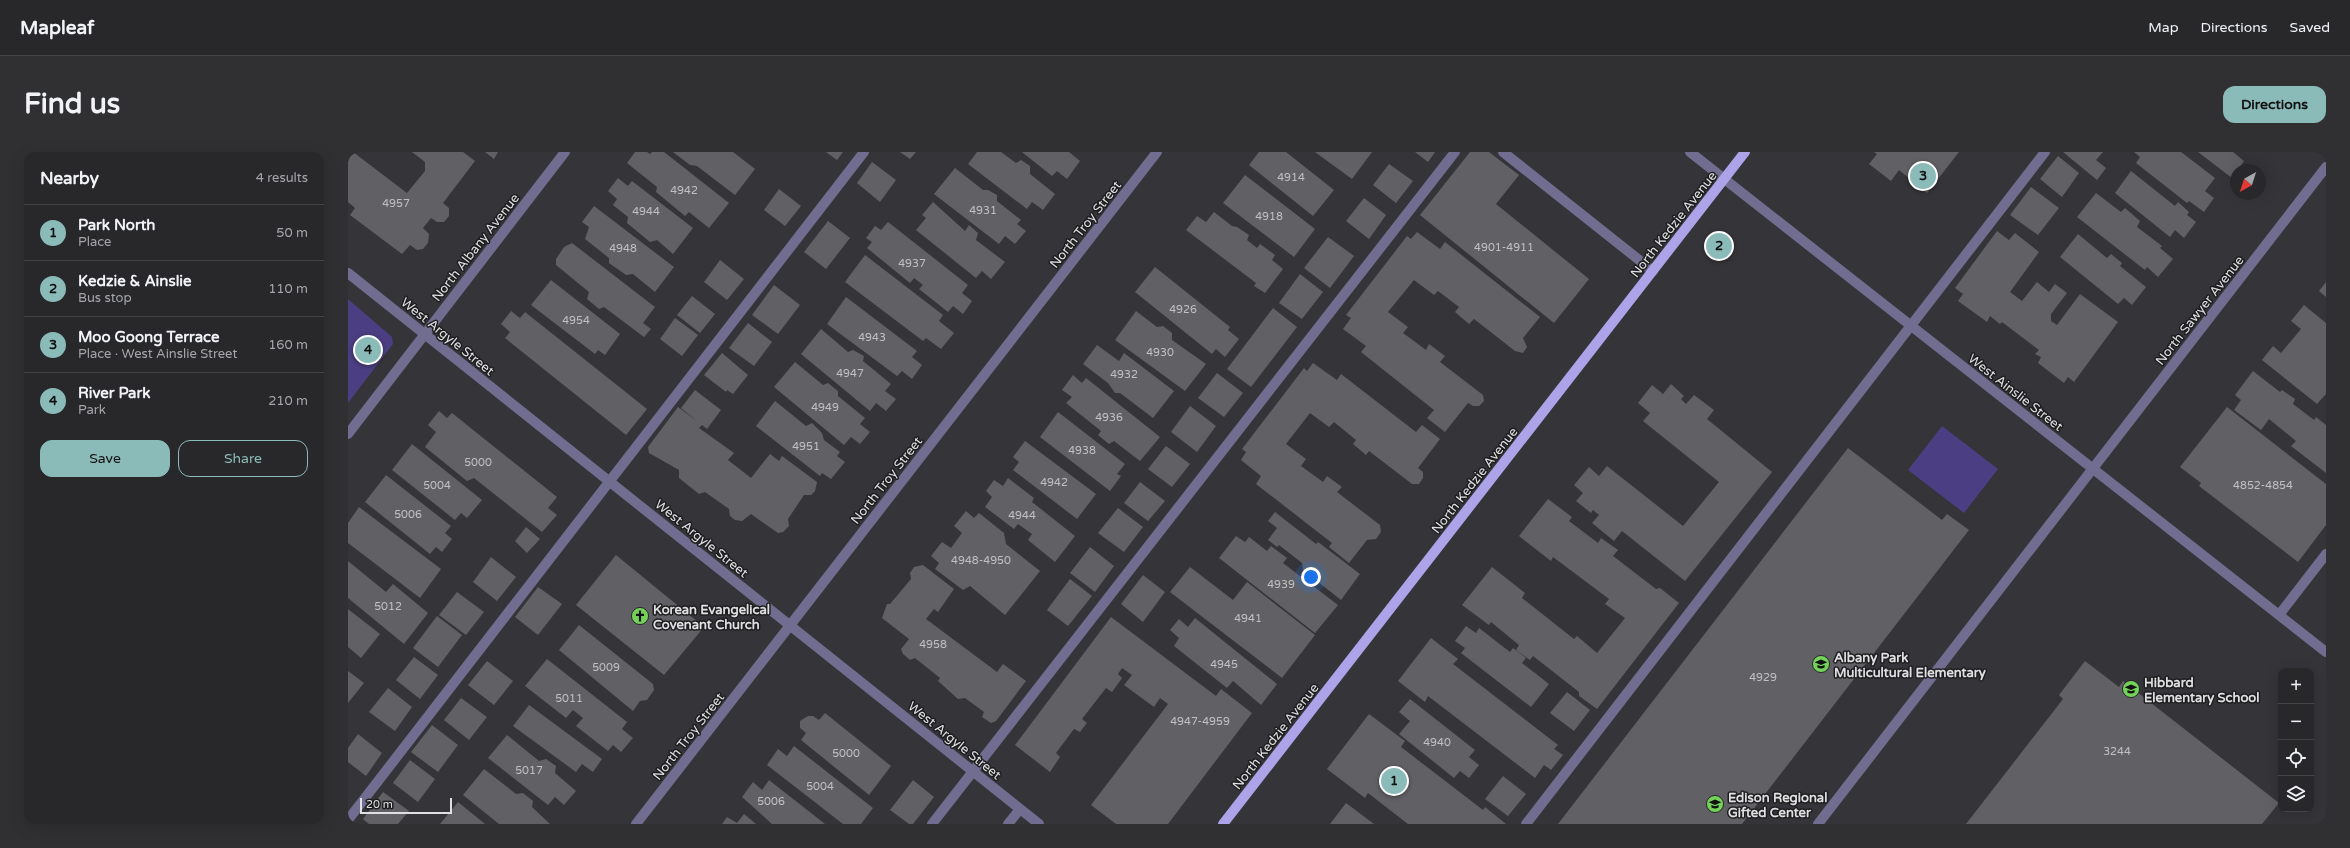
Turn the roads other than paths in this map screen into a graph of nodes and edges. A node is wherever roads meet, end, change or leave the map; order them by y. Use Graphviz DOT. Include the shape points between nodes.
graph roads {
  1 [pos="565,152"];
  2 [pos="864,152"];
  3 [pos="1157,152"];
  4 [pos="1455,152"];
  5 [pos="1503,152"];
  6 [pos="1690,152"];
  7 [pos="1745,152"];
  8 [pos="2045,152"];
  9 [pos="2326,167"];
  10 [pos="1724,179"];
  11 [pos="1653,271"];
  12 [pos="348,273"];
  13 [pos="1910,325"];
  14 [pos="424,334"];
  15 [pos="348,434"];
  16 [pos="2093,468"];
  17 [pos="610,482"];
  18 [pos="2326,554"];
  19 [pos="2279,615"];
  20 [pos="790,626"];
  21 [pos="2326,652"];
  22 [pos="973,771"];
  23 [pos="1020,809"];
  24 [pos="348,820"];
  25 [pos="636,824"];
  26 [pos="932,824"];
  27 [pos="1008,824"];
  28 [pos="1039,824"];
  29 [pos="1223,824"];
  30 [pos="1526,824"];
  31 [pos="1818,824"];
  1 -- 14 [label="street, North Albany Avenue"];
  2 -- 17 [label="street"];
  3 -- 20 [label="street, North Troy Street"];
  4 -- 22 [label="street"];
  5 -- 11 [label="street"];
  6 -- 10 [label="street, West Ainslie Street"];
  7 -- 10 [label="main road, North Kedzie Avenue"];
  8 -- 13 [label="street"];
  9 -- 16 [label="street, North Sawyer Avenue"];
  10 -- 11 [label="main road, North Kedzie Avenue"];
  10 -- 13 [label="street, West Ainslie Street"];
  11 -- 29 [label="main road, North Kedzie Avenue"];
  12 -- 14 [label="street, West Argyle Street"];
  13 -- 16 [label="street, West Ainslie Street"];
  13 -- 30 [label="street"];
  14 -- 15 [label="street, North Albany Avenue"];
  14 -- 17 [label="street, West Argyle Street"];
  16 -- 19 [label="street, West Ainslie Street"];
  16 -- 31 [label="street, North Sawyer Avenue"];
  17 -- 20 [label="street, West Argyle Street"];
  17 -- 24 [label="street"];
  18 -- 19 [label="street"];
  19 -- 21 [label="street, West Ainslie Street"];
  20 -- 22 [label="street, West Argyle Street"];
  20 -- 25 [label="street, North Troy Street"];
  22 -- 23 [label="street, West Argyle Street"];
  22 -- 26 [label="street"];
  23 -- 27 [label="street"];
  23 -- 28 [label="street, West Argyle Street"];
}
